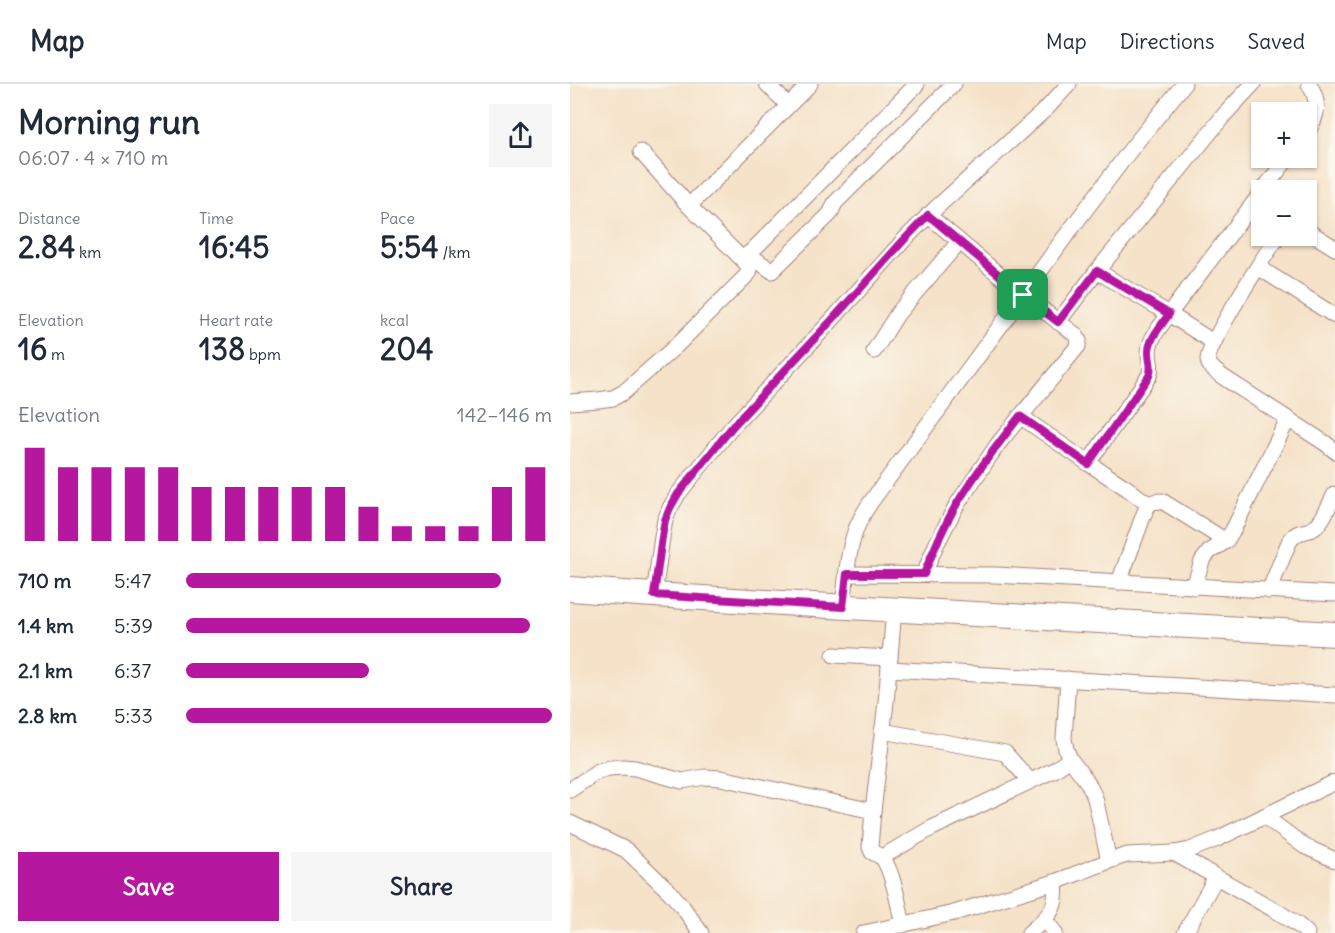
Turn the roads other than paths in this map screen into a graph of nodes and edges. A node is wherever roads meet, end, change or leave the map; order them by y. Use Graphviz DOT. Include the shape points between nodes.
graph roads {
  1 [pos="767,84"];
  2 [pos="810,84"];
  3 [pos="917,84"];
  4 [pos="954,84"];
  5 [pos="1068,84"];
  6 [pos="1184,84"];
  7 [pos="1253,84"];
  8 [pos="1309,84"];
  9 [pos="1316,102"];
  10 [pos="788,105"];
  11 [pos="641,152"];
  12 [pos="1280,168"];
  13 [pos="1271,180"];
  14 [pos="689,206"];
  15 [pos="1251,206"];
  16 [pos="928,215"];
  17 [pos="1317,237"];
  18 [pos="959,242"];
  19 [pos="1272,246"];
  20 [pos="1335,248"];
  21 [pos="746,257"];
  22 [pos="1258,267"];
  23 [pos="1097,271"];
  24 [pos="1023,295"];
  25 [pos="1169,314"];
  26 [pos="1335,316"];
  27 [pos="1058,322"];
  28 [pos="1214,342"];
  29 [pos="874,351"];
  30 [pos="570,402"];
  31 [pos="1020,416"];
  32 [pos="1288,419"];
  33 [pos="1335,451"];
  34 [pos="1088,464"];
  35 [pos="1335,494"];
  36 [pos="1148,504"];
  37 [pos="1226,541"];
  38 [pos="847,574"];
  39 [pos="924,574"];
  40 [pos="1119,582"];
  41 [pos="1194,587"];
  42 [pos="570,589"];
  43 [pos="1269,591"];
  44 [pos="1335,594"];
  45 [pos="654,595"];
  46 [pos="570,604"];
  47 [pos="843,607"];
  48 [pos="893,616"];
  49 [pos="1335,634"];
  50 [pos="1335,645"];
  51 [pos="834,655"];
  52 [pos="889,664"];
  53 [pos="1068,679"];
  54 [pos="1335,695"];
  55 [pos="882,731"];
  56 [pos="1070,759"];
  57 [pos="1030,781"];
  58 [pos="1335,782"];
  59 [pos="570,790"];
  60 [pos="873,811"];
  61 [pos="1264,816"];
  62 [pos="570,823"];
  63 [pos="1174,853"];
  64 [pos="882,857"];
  65 [pos="1335,860"];
  66 [pos="1109,861"];
  67 [pos="1216,877"];
  68 [pos="1055,882"];
  69 [pos="1044,919"];
  70 [pos="903,925"];
  71 [pos="883,931"];
  72 [pos="701,933"];
  73 [pos="864,933"];
  74 [pos="1029,933"];
  75 [pos="1055,933"];
  76 [pos="1185,933"];
  77 [pos="1307,933"];
  1 -- 10 [label="street"];
  2 -- 10 [label="street"];
  3 -- 21 [label="street"];
  4 -- 21 [label="street" via="772,271"];
  5 -- 16 [label="street" via="1047,108"];
  6 -- 24 [label="street"];
  7 -- 23 [label="street"];
  8 -- 9 [label="street"];
  10 -- 14 [label="street"];
  11 -- 14 [label="street"];
  12 -- 13 [label="street"];
  14 -- 21 [label="street"];
  15 -- 25 [label="street"];
  16 -- 18 [label="street"];
  16 -- 45 [label="street" via="733,426 678,494 665,520"];
  17 -- 20 [label="street"];
  18 -- 24 [label="street"];
  18 -- 29 [label="street" via="898,314"];
  19 -- 22 [label="street"];
  21 -- 30 [label="street" via="750,269 746,278 624,392 613,398"];
  22 -- 26 [label="street"];
  22 -- 28 [label="street"];
  23 -- 25 [label="street"];
  23 -- 27 [label="street"];
  24 -- 27 [label="street"];
  24 -- 38 [label="street" via="864,512 851,544"];
  25 -- 28 [label="street"];
  25 -- 34 [label="street" via="1151,343 1149,376"];
  27 -- 31 [label="street" via="1076,336 1078,346"];
  28 -- 32 [label="street" via="1208,356 1213,369"];
  31 -- 34 [label="street"];
  31 -- 39 [label="street" via="956,506"];
  32 -- 33 [label="street"];
  32 -- 37 [label="street"];
  34 -- 36 [label="street"];
  35 -- 43 [label="street" via="1318,525 1294,535 1289,542"];
  36 -- 37 [label="street" via="1162,501"];
  36 -- 40 [label="street"];
  37 -- 41 [label="street" via="1202,561"];
  38 -- 39 [label="street"];
  38 -- 47 [label="street"];
  39 -- 40 [label="street"];
  40 -- 41 [label="street"];
  41 -- 43 [label="street"];
  42 -- 45 [label="main road"];
  43 -- 44 [label="street"];
  45 -- 47 [label="main road"];
  46 -- 48 [label="main road"];
  47 -- 48 [label="main road"];
  48 -- 49 [label="main road"];
  48 -- 50 [label="main road"];
  48 -- 52 [label="street"];
  51 -- 52 [label="street"];
  52 -- 53 [label="street"];
  52 -- 55 [label="street"];
  53 -- 54 [label="street"];
  53 -- 56 [label="street" via="1065,739"];
  55 -- 57 [label="street" via="1005,753"];
  55 -- 60 [label="street"];
  56 -- 57 [label="street"];
  56 -- 66 [label="street" via="1095,798"];
  57 -- 64 [label="street"];
  58 -- 61 [label="street"];
  59 -- 60 [label="street" via="598,771 623,766 682,781 721,778"];
  60 -- 64 [label="street" via="870,847"];
  61 -- 63 [label="street" via="1217,839"];
  61 -- 65 [label="street" via="1304,846"];
  62 -- 72 [label="street" via="627,850 670,892"];
  63 -- 66 [label="street" via="1127,855"];
  63 -- 67 [label="street"];
  64 -- 70 [label="street" via="896,890"];
  66 -- 68 [label="street"];
  67 -- 76 [label="street"];
  67 -- 77 [label="street"];
  68 -- 69 [label="street" via="1055,904"];
  68 -- 70 [label="street"];
  69 -- 74 [label="street"];
  69 -- 75 [label="street"];
  70 -- 71 [label="street"];
  71 -- 73 [label="street"];
}
